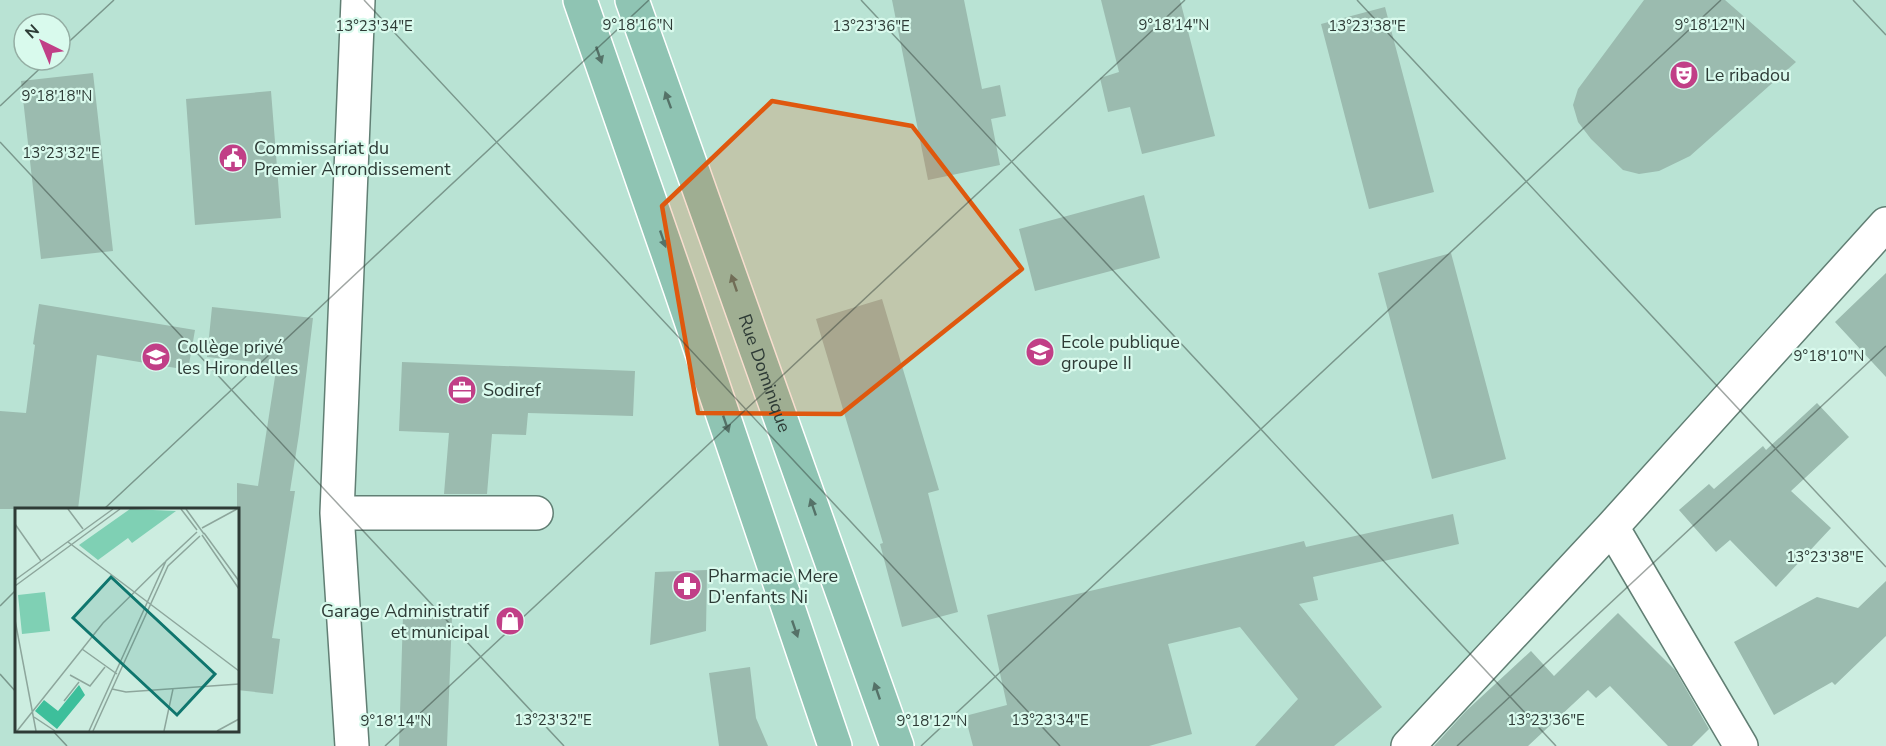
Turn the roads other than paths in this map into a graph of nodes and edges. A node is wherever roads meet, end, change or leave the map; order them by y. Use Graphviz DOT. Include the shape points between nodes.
graph roads {
  1 [pos="358,0"];
  2 [pos="580,0"];
  3 [pos="632,0"];
  4 [pos="1886,224"];
  5 [pos="338,513"];
  6 [pos="536,513"];
  7 [pos="1612,527"];
  8 [pos="352,746"];
  9 [pos="835,746"];
  10 [pos="897,746"];
  11 [pos="1408,746"];
  12 [pos="1742,746"];
  1 -- 5 [label="street"];
  2 -- 9 [label="main road, one-way"];
  10 -- 3 [label="main road, Rue Dominique, one-way"];
  4 -- 7 [label="street"];
  5 -- 6 [label="street"];
  5 -- 8 [label="street"];
  7 -- 11 [label="street"];
  7 -- 12 [label="street"];
}
